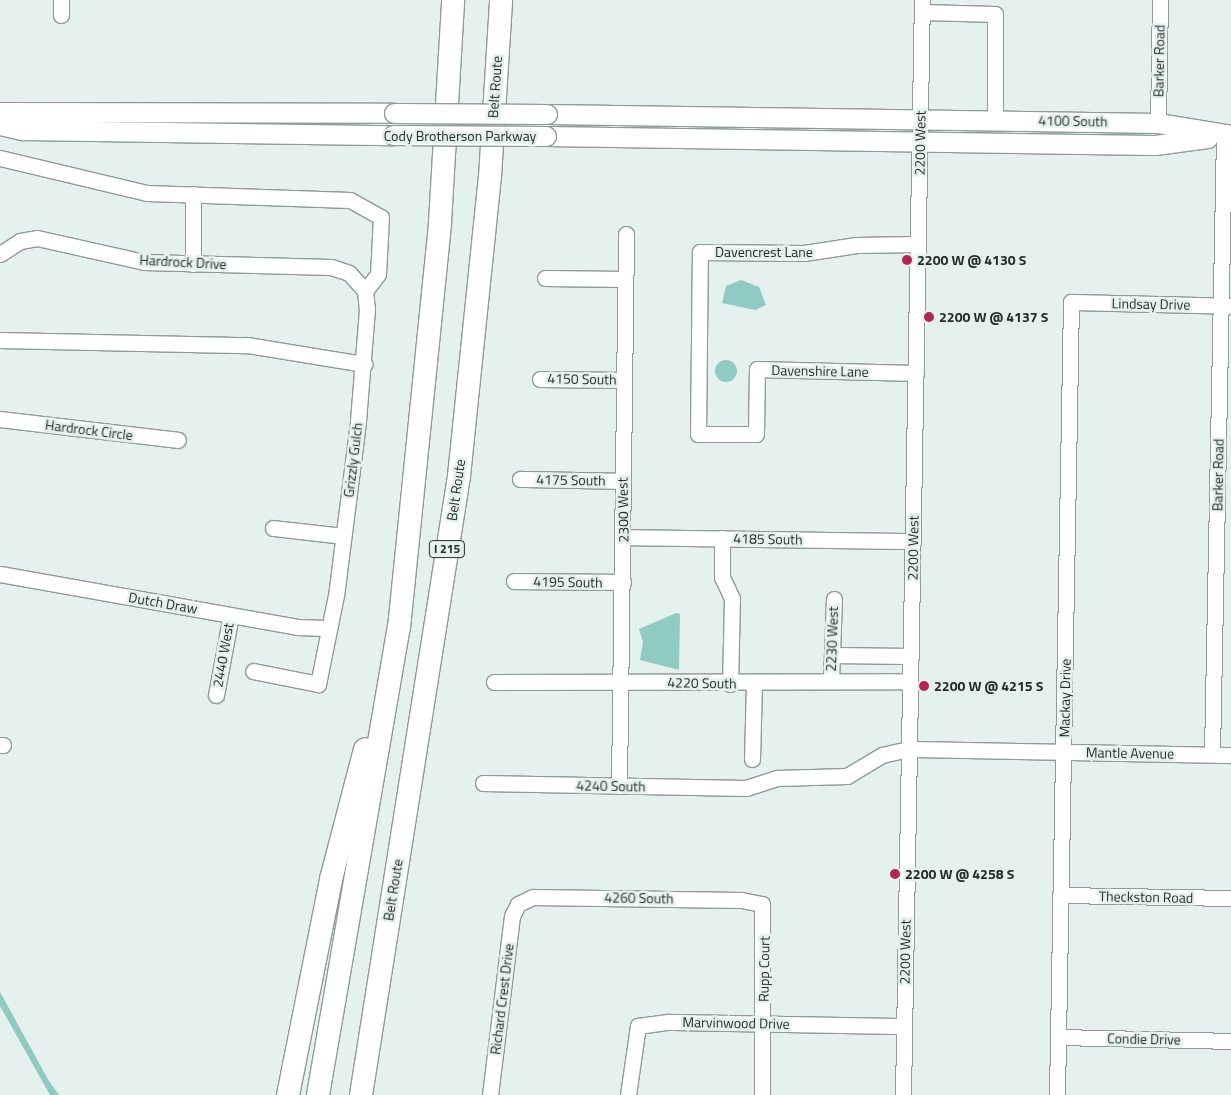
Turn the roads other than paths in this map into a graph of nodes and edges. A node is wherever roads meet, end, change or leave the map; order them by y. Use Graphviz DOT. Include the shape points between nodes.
graph roads {
  1 [pos="453,0"];
  2 [pos="501,0"];
  3 [pos="1160,0"];
  4 [pos="922,6"];
  5 [pos="0,112"];
  6 [pos="920,118"];
  7 [pos="995,120"];
  8 [pos="1158,123"];
  9 [pos="0,125"];
  10 [pos="1228,135"];
  11 [pos="920,140"];
  12 [pos="0,158"];
  13 [pos="193,194"];
  14 [pos="626,234"];
  15 [pos="918,244"];
  16 [pos="1,249"];
  17 [pos="192,264"];
  18 [pos="545,278"];
  19 [pos="625,279"];
  20 [pos="365,291"];
  21 [pos="1071,302"];
  22 [pos="1226,306"];
  23 [pos="0,340"];
  24 [pos="364,364"];
  25 [pos="916,373"];
  26 [pos="540,379"];
  27 [pos="624,380"];
  28 [pos="0,419"];
  29 [pos="698,434"];
  30 [pos="178,440"];
  31 [pos="520,479"];
  32 [pos="622,481"];
  33 [pos="273,528"];
  34 [pos="343,536"];
  35 [pos="624,537"];
  36 [pos="722,538"];
  37 [pos="913,541"];
  38 [pos="0,574"];
  39 [pos="514,581"];
  40 [pos="623,582"];
  41 [pos="834,599"];
  42 [pos="230,615"];
  43 [pos="326,628"];
  44 [pos="399,628"];
  45 [pos="832,655"];
  46 [pos="911,656"];
  47 [pos="253,671"];
  48 [pos="831,680"];
  49 [pos="910,681"];
  50 [pos="494,682"];
  51 [pos="621,682"];
  52 [pos="730,684"];
  53 [pos="754,684"];
  54 [pos="216,695"];
  55 [pos="909,749"];
  56 [pos="1064,752"];
  57 [pos="1212,754"];
  58 [pos="1231,755"];
  59 [pos="752,759"];
  60 [pos="483,783"];
  61 [pos="619,786"];
  62 [pos="1060,895"];
  63 [pos="1231,898"];
  64 [pos="518,904"];
  65 [pos="762,904"];
  66 [pos="764,1024"];
  67 [pos="904,1026"];
  68 [pos="1058,1037"];
  69 [pos="1231,1041"];
  70 [pos="288,1095"];
  71 [pos="318,1095"];
  72 [pos="361,1095"];
  73 [pos="490,1095"];
  74 [pos="628,1095"];
  75 [pos="762,1095"];
  76 [pos="903,1095"];
  77 [pos="1057,1095"];
  1 -- 44 [label="highway, I 215" via="439,231"];
  2 -- 72 [label="highway, Belt Route / I 215" via="490,178 459,476"];
  3 -- 8 [label="street, Barker Road"];
  4 -- 6 [label="street, 2200 West"];
  4 -- 7 [label="street" via="995,14"];
  5 -- 6 [label="main road, Cody Brotherson Parkway, bridge"];
  6 -- 7 [label="main road, 4100 South"];
  6 -- 11 [label="street, 2200 West"];
  7 -- 8 [label="main road, 4100 South"];
  8 -- 10 [label="main road, 4100 South"];
  9 -- 11 [label="main road, Cody Brotherson Parkway, bridge" via="22,130"];
  10 -- 11 [label="main road, 4100 South" via="1155,145"];
  10 -- 22 [label="street, Barker Road"];
  11 -- 15 [label="street, 2200 West"];
  12 -- 13 [label="street" via="147,194"];
  13 -- 17 [label="street"];
  13 -- 20 [label="street" via="332,196 381,217 378,274"];
  14 -- 19 [label="street, 2300 West"];
  15 -- 25 [label="street, 2200 West"];
  15 -- 29 [label="street, Davencrest Lane" via="856,245 804,253 700,252"];
  16 -- 17 [label="street, Hardrock Drive" via="37,238 144,262"];
  17 -- 20 [label="street, Hardrock Drive" via="331,267 349,273"];
  18 -- 19 [label="street"];
  19 -- 27 [label="street, 2300 West"];
  20 -- 24 [label="street, Grizzly Gulch"];
  21 -- 22 [label="street, Lindsay Drive"];
  21 -- 56 [label="street, Mackay Drive"];
  22 -- 57 [label="street, Barker Road"];
  23 -- 24 [label="street" via="248,345"];
  24 -- 34 [label="street, Grizzly Gulch"];
  25 -- 29 [label="street, Davenshire Lane" via="757,369 756,434"];
  25 -- 37 [label="street, 2200 West"];
  26 -- 27 [label="street, 4150 South"];
  27 -- 32 [label="street, 2300 West"];
  28 -- 30 [label="street, Hardrock Circle"];
  31 -- 32 [label="street, 4175 South"];
  32 -- 35 [label="street, 2300 West"];
  33 -- 34 [label="street"];
  34 -- 43 [label="street, Grizzly Gulch"];
  35 -- 36 [label="street, 4185 South"];
  35 -- 40 [label="street, 2300 West"];
  36 -- 37 [label="street, 4185 South"];
  36 -- 52 [label="street" via="722,576 732,598"];
  37 -- 46 [label="street, 2200 West"];
  38 -- 42 [label="street, Dutch Draw"];
  39 -- 40 [label="street, 4195 South"];
  40 -- 51 [label="street, 2300 West"];
  41 -- 45 [label="street, 2230 West"];
  42 -- 43 [label="street, Dutch Draw"];
  42 -- 54 [label="street, 2440 West"];
  43 -- 47 [label="street, Grizzly Gulch" via="318,684"];
  44 -- 70 [label="highway" via="335,862"];
  44 -- 71 [label="highway, I 215"];
  45 -- 46 [label="street"];
  45 -- 48 [label="street, 2230 West"];
  46 -- 49 [label="street, 2200 West"];
  48 -- 49 [label="street, 4220 South"];
  48 -- 53 [label="street, 4220 South"];
  49 -- 55 [label="street, 2200 West"];
  50 -- 51 [label="street, 4220 South"];
  51 -- 52 [label="street, 4220 South"];
  51 -- 61 [label="street, 2300 West"];
  52 -- 53 [label="street, 4220 South"];
  53 -- 59 [label="street"];
  55 -- 56 [label="street, Mantle Avenue"];
  55 -- 61 [label="street, 4240 South" via="882,754 847,776 776,778 739,788"];
  55 -- 67 [label="street, 2200 West"];
  56 -- 57 [label="street, Mantle Avenue"];
  56 -- 62 [label="street, Mackay Drive"];
  57 -- 58 [label="street, Mantle Avenue"];
  60 -- 61 [label="street, 4240 South"];
  62 -- 63 [label="street, Theckston Road"];
  62 -- 68 [label="street, Mackay Drive"];
  64 -- 65 [label="street, 4260 South" via="533,897 741,900"];
  64 -- 73 [label="street, Richard Crest Drive"];
  65 -- 66 [label="street, Rupp Court"];
  66 -- 67 [label="street, Marvinwood Drive"];
  66 -- 74 [label="street, Marvinwood Drive" via="638,1026"];
  66 -- 75 [label="street, Rupp Court"];
  67 -- 76 [label="street, 2200 West"];
  68 -- 69 [label="street, Condie Drive"];
  68 -- 77 [label="street, Mackay Drive"];
}
